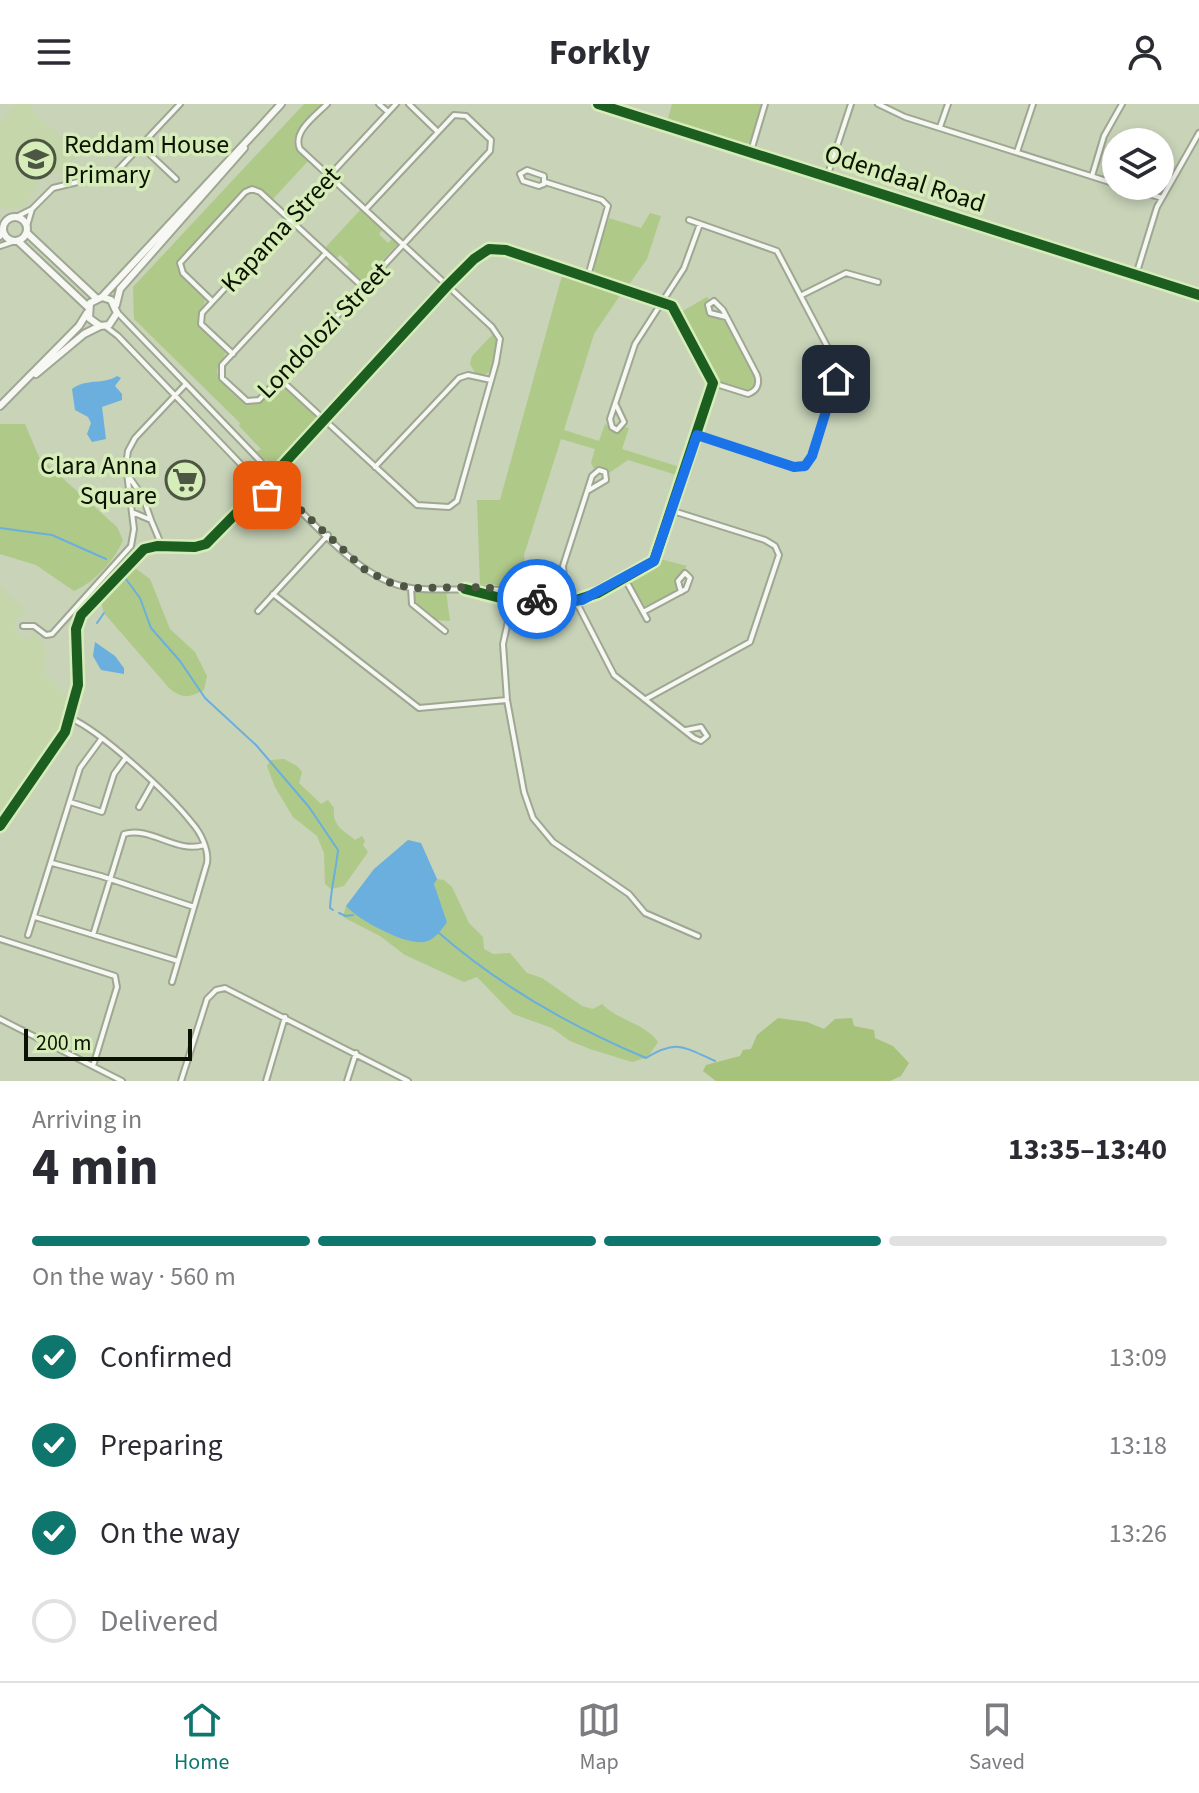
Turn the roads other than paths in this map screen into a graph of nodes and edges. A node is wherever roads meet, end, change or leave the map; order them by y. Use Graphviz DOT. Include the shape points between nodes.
graph roads {
  1 [pos="180,104"];
  2 [pos="281,104"];
  3 [pos="327,104"];
  4 [pos="379,104"];
  5 [pos="396,104"];
  6 [pos="409,104"];
  7 [pos="598,104"];
  8 [pos="765,104"];
  9 [pos="851,104"];
  10 [pos="878,104"];
  11 [pos="948,104"];
  12 [pos="1033,104"];
  13 [pos="1122,104"];
  14 [pos="388,112"];
  15 [pos="261,126"];
  16 [pos="940,127"];
  17 [pos="438,132"];
  18 [pos="1199,133"];
  19 [pos="141,146"];
  20 [pos="751,151"];
  21 [pos="1017,152"];
  22 [pos="329,176"];
  23 [pos="1092,176"];
  24 [pos="827,177"];
  25 [pos="1174,177"];
  26 [pos="176,179"];
  27 [pos="1102,179"];
  28 [pos="545,182"];
  29 [pos="1161,200"];
  30 [pos="32,209"];
  31 [pos="366,209"];
  32 [pos="0,212"];
  33 [pos="13,218"];
  34 [pos="289,219"];
  35 [pos="689,220"];
  36 [pos="700,224"];
  37 [pos="2,229"];
  38 [pos="27,229"];
  39 [pos="16,241"];
  40 [pos="404,245"];
  41 [pos="0,246"];
  42 [pos="326,253"];
  43 [pos="1136,275"];
  44 [pos="588,276"];
  45 [pos="878,282"];
  46 [pos="447,286"];
  47 [pos="364,288"];
  48 [pos="802,295"];
  49 [pos="1199,295"];
  50 [pos="99,298"];
  51 [pos="213,301"];
  52 [pos="663,301"];
  53 [pos="116,308"];
  54 [pos="88,310"];
  55 [pos="726,317"];
  56 [pos="102,326"];
  57 [pos="233,354"];
  58 [pos="279,378"];
  59 [pos="491,380"];
  60 [pos="713,383"];
  61 [pos="185,385"];
  62 [pos="15,391"];
  63 [pos="176,395"];
  64 [pos="616,405"];
  65 [pos="0,406"];
  66 [pos="324,419"];
  67 [pos="697,435"];
  68 [pos="265,466"];
  69 [pos="375,467"];
  70 [pos="278,470"];
  71 [pos="127,474"];
  72 [pos="253,477"];
  73 [pos="279,490"];
  74 [pos="589,490"];
  75 [pos="258,491"];
  76 [pos="673,511"];
  77 [pos="132,512"];
  78 [pos="151,520"];
  79 [pos="328,535"];
  80 [pos="162,546"];
  81 [pos="625,579"];
  82 [pos="411,588"];
  83 [pos="465,589"];
  84 [pos="681,592"];
  85 [pos="273,594"];
  86 [pos="514,594"];
  87 [pos="512,602"];
  88 [pos="576,602"];
  89 [pos="550,604"];
  90 [pos="258,611"];
  91 [pos="643,612"];
  92 [pos="647,619"];
  93 [pos="23,626"];
  94 [pos="445,631"];
  95 [pos="645,699"];
  96 [pos="507,700"];
  97 [pos="70,718"];
  98 [pos="686,730"];
  99 [pos="102,738"];
  100 [pos="125,759"];
  101 [pos="152,784"];
  102 [pos="70,802"];
  103 [pos="139,807"];
  104 [pos="0,826"];
  105 [pos="204,845"];
  106 [pos="52,863"];
  107 [pos="108,879"];
  108 [pos="194,907"];
  109 [pos="34,916"];
  110 [pos="28,935"];
  111 [pos="93,935"];
  112 [pos="698,936"];
  113 [pos="0,939"];
  114 [pos="178,961"];
  115 [pos="172,982"];
  116 [pos="285,1017"];
  117 [pos="0,1019"];
  118 [pos="356,1053"];
  119 [pos="93,1066"];
  120 [pos="122,1081"];
  121 [pos="181,1081"];
  122 [pos="266,1081"];
  123 [pos="347,1081"];
  124 [pos="408,1081"];
  1 -- 19 [label="street"];
  2 -- 15 [label="main road"];
  3 -- 22 [label="street" via="296,142"];
  4 -- 14 [label="street"];
  5 -- 14 [label="street, Kapama Street"];
  6 -- 17 [label="street"];
  7 -- 20 [label="street, Odendaal Road"];
  8 -- 20 [label="street"];
  9 -- 24 [label="street"];
  10 -- 16 [label="street"];
  11 -- 16 [label="street"];
  12 -- 21 [label="street"];
  13 -- 23 [label="street" via="1104,136"];
  14 -- 22 [label="street, Kapama Street"];
  15 -- 50 [label="main road"];
  15 -- 53 [label="main road" via="120,289"];
  16 -- 21 [label="street"];
  17 -- 31 [label="street"];
  17 -- 40 [label="street, Londolozi Street" via="454,115 464,115 491,140 492,149"];
  18 -- 25 [label="street"];
  19 -- 26 [label="street"];
  19 -- 30 [label="street" via="115,173 56,186"];
  20 -- 24 [label="street, Odendaal Road"];
  21 -- 23 [label="street"];
  22 -- 31 [label="street"];
  22 -- 34 [label="street, Kapama Street"];
  23 -- 27 [label="street"];
  24 -- 43 [label="street, Odendaal Road"];
  28 -- 28 [label="street" via="539,186 523,181 520,174 527,170 542,175"];
  28 -- 44 [label="street" via="608,206"];
  29 -- 43 [label="street"];
  30 -- 33 [label="street"];
  30 -- 38 [label="street"];
  31 -- 40 [label="street"];
  32 -- 33 [label="main road"];
  33 -- 37 [label="main road"];
  33 -- 38 [label="main road"];
  34 -- 42 [label="street"];
  34 -- 51 [label="street, Kapama Street"];
  34 -- 51 [label="street" via="258,190 245,192 180,263 181,271"];
  35 -- 36 [label="street"];
  36 -- 48 [label="street" via="775,248"];
  36 -- 52 [label="street" via="688,259"];
  37 -- 39 [label="main road"];
  38 -- 39 [label="main road"];
  38 -- 50 [label="main road"];
  39 -- 41 [label="street"];
  39 -- 54 [label="main road"];
  40 -- 46 [label="street"];
  40 -- 47 [label="street, Londolozi Street"];
  42 -- 47 [label="street"];
  42 -- 57 [label="street, Londolozi Street"];
  43 -- 49 [label="street, Odendaal Road"];
  44 -- 46 [label="street" via="489,249"];
  44 -- 52 [label="street"];
  45 -- 48 [label="street" via="846,273"];
  46 -- 59 [label="street" via="499,336"];
  46 -- 66 [label="street"];
  47 -- 58 [label="street, Londolozi Street"];
  48 -- 67 [label="street" via="838,370 808,462 794,467"];
  50 -- 53 [label="main road"];
  50 -- 54 [label="main road"];
  51 -- 57 [label="street, Kapama Street" via="200,321"];
  52 -- 60 [label="street" via="680,316"];
  52 -- 64 [label="street" via="635,344"];
  53 -- 56 [label="main road" via="113,322"];
  53 -- 61 [label="street"];
  54 -- 56 [label="main road" via="91,322"];
  54 -- 62 [label="main road" via="79,326"];
  55 -- 55 [label="street" via="710,313 709,303 718,303"];
  55 -- 60 [label="street" via="758,383 748,394"];
  56 -- 62 [label="main road" via="84,334"];
  56 -- 63 [label="street"];
  57 -- 58 [label="street, Londolozi Street" via="222,365 221,375 247,401 257,401"];
  58 -- 66 [label="street"];
  59 -- 69 [label="street" via="459,378"];
  59 -- 69 [label="street" via="453,506 417,505"];
  60 -- 67 [label="street"];
  61 -- 63 [label="street"];
  61 -- 68 [label="street"];
  62 -- 65 [label="main road"];
  63 -- 71 [label="street" via="132,442"];
  63 -- 72 [label="street"];
  64 -- 64 [label="street" via="624,422 617,430 610,422"];
  66 -- 69 [label="street"];
  66 -- 70 [label="street"];
  67 -- 76 [label="street"];
  68 -- 70 [label="street"];
  68 -- 72 [label="street"];
  70 -- 73 [label="street" via="283,479"];
  71 -- 77 [label="street"];
  71 -- 78 [label="street" via="137,484"];
  72 -- 75 [label="street"];
  73 -- 75 [label="street" via="267,495"];
  73 -- 79 [label="street"];
  74 -- 74 [label="street" via="606,480 605,472 593,474"];
  74 -- 88 [label="street" via="563,566"];
  75 -- 80 [label="street" via="206,544"];
  76 -- 81 [label="street" via="654,561"];
  76 -- 95 [label="street" via="772,543 779,559 750,642"];
  77 -- 78 [label="street"];
  77 -- 93 [label="street" via="130,549 52,634"];
  78 -- 80 [label="street"];
  79 -- 82 [label="street" via="376,577"];
  79 -- 85 [label="street"];
  80 -- 97 [label="street" via="137,554 79,618 78,685"];
  81 -- 88 [label="street"];
  81 -- 91 [label="street"];
  82 -- 83 [label="street"];
  82 -- 94 [label="street" via="412,604"];
  83 -- 86 [label="street" via="486,587"];
  83 -- 87 [label="street"];
  84 -- 91 [label="street"];
  85 -- 90 [label="street"];
  85 -- 96 [label="street" via="419,708"];
  86 -- 87 [label="street"];
  86 -- 89 [label="street"];
  87 -- 89 [label="street"];
  87 -- 96 [label="street" via="503,644"];
  88 -- 89 [label="street"];
  88 -- 95 [label="street" via="612,672"];
  91 -- 92 [label="street"];
  95 -- 98 [label="street"];
  96 -- 112 [label="street" via="533,818 553,842 629,894 645,913"];
  97 -- 99 [label="street"];
  97 -- 104 [label="street" via="59,743"];
  98 -- 98 [label="street" via="701,727 707,736 698,740"];
  99 -- 100 [label="street"];
  99 -- 102 [label="street" via="84,759"];
  100 -- 101 [label="street"];
  100 -- 102 [label="street" via="114,774 102,812"];
  101 -- 103 [label="street"];
  101 -- 105 [label="street" via="195,825"];
  102 -- 106 [label="street"];
  105 -- 107 [label="street" via="190,849 127,832"];
  105 -- 108 [label="street" via="207,863"];
  106 -- 107 [label="street"];
  106 -- 109 [label="street"];
  107 -- 108 [label="street"];
  107 -- 111 [label="street"];
  108 -- 114 [label="street"];
  109 -- 110 [label="street"];
  109 -- 111 [label="street"];
  111 -- 114 [label="street"];
  113 -- 119 [label="street" via="109,972 117,979"];
  114 -- 115 [label="street"];
  116 -- 118 [label="street"];
  116 -- 121 [label="street" via="234,990 216,990 204,1004"];
  116 -- 122 [label="street"];
  117 -- 119 [label="street"];
  118 -- 123 [label="street"];
  118 -- 124 [label="street"];
  119 -- 120 [label="street"];
}
